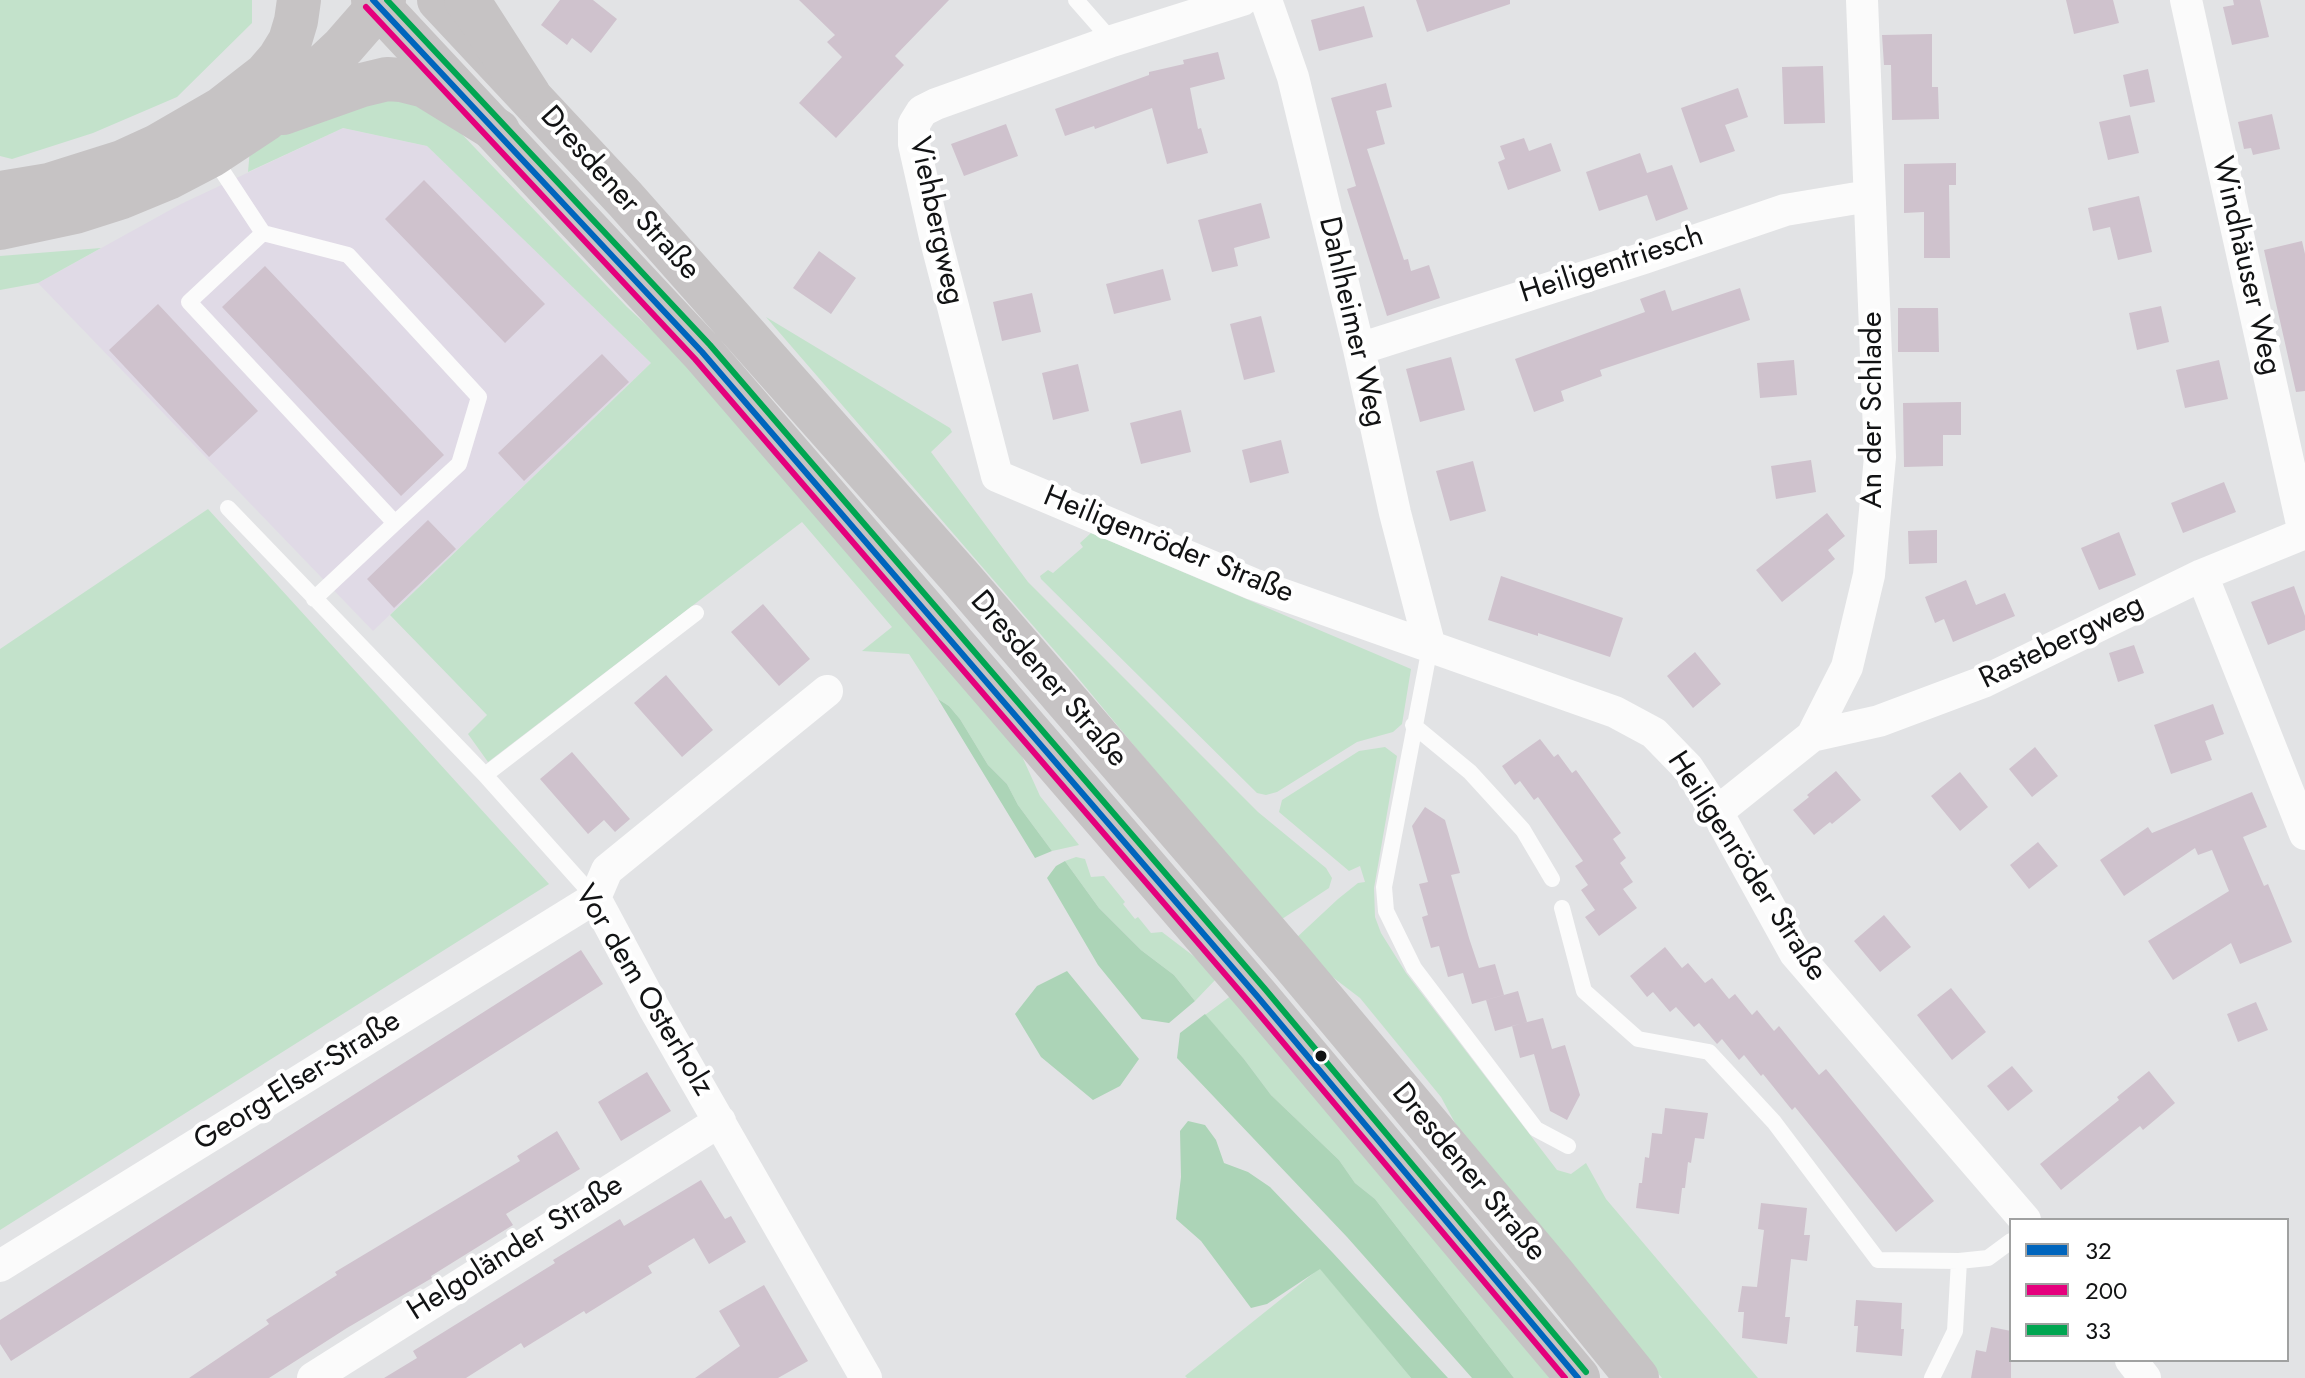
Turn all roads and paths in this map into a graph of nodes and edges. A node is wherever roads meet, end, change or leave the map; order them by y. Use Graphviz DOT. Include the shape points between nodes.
graph roads {
  1 [pos="299,0"];
  2 [pos="439,0"];
  3 [pos="466,0"];
  4 [pos="1076,0"];
  5 [pos="1242,0"];
  6 [pos="1266,0"];
  7 [pos="1862,0"];
  8 [pos="2186,0"];
  9 [pos="379,2"];
  10 [pos="1112,41"];
  11 [pos="529,95"];
  12 [pos="265,120"];
  13 [pos="498,131"];
  14 [pos="212,155"];
  15 [pos="0,193"];
  16 [pos="1869,196"];
  17 [pos="0,228"];
  18 [pos="263,233"];
  19 [pos="1359,349"];
  20 [pos="997,476"];
  21 [pos="228,508"];
  22 [pos="395,523"];
  23 [pos="2305,533"];
  24 [pos="2202,575"];
  25 [pos="314,599"];
  26 [pos="696,613"];
  27 [pos="1430,647"];
  28 [pos="827,691"];
  29 [pos="1413,725"];
  30 [pos="1812,736"];
  31 [pos="485,775"];
  32 [pos="1717,812"];
  33 [pos="2305,834"];
  34 [pos="1552,879"];
  35 [pos="595,898"];
  36 [pos="1562,908"];
  37 [pos="720,1121"];
  38 [pos="1568,1146"];
  39 [pos="2023,1218"];
  40 [pos="2009,1242"];
  41 [pos="1959,1261"];
  42 [pos="0,1266"];
  43 [pos="2133,1362"];
  44 [pos="856,1374"];
  45 [pos="313,1378"];
  46 [pos="1578,1378"];
  47 [pos="1637,1378"];
  48 [pos="1932,1378"];
  49 [pos="2145,1378"];
  1 -- 15 [label="main road" via="293,31 279,59 211,115 122,162 49,185"];
  2 -- 11 [label="main road, Dresdener Straße"];
  3 -- 11 [label="main road"];
  4 -- 10 [label="lane"];
  5 -- 10 [label="street, Viehbergweg"];
  6 -- 19 [label="street, Dahlheimer Weg" via="1293,77"];
  7 -- 16 [label="street, An der Schlade"];
  8 -- 23 [label="street, Windhäuser Weg"];
  9 -- 12 [label="main road" via="343,47"];
  9 -- 13 [label="main road, Dresdener Straße"];
  10 -- 20 [label="street, Viehbergweg" via="936,104 922,111 914,124 935,237"];
  11 -- 47 [label="main road, Dresdener Straße" via="971,589 1290,960"];
  12 -- 13 [label="main road" via="387,79 425,86"];
  12 -- 14 [label="main road"];
  13 -- 46 [label="main road, Dresdener Straße" via="880,556"];
  14 -- 17 [label="main road" via="122,197"];
  14 -- 18 [label="lane"];
  16 -- 19 [label="street, Heiligentriesch" via="1785,210"];
  16 -- 30 [label="street, An der Schlade" via="1880,457 1869,575 1847,667"];
  18 -- 22 [label="lane" via="189,302"];
  18 -- 22 [label="lane" via="348,255 479,397 459,464"];
  19 -- 27 [label="street, Dahlheimer Weg"];
  20 -- 27 [label="street, Heiligenröder Straße" via="1253,584"];
  21 -- 25 [label="lane, Vor dem Osterholz"];
  22 -- 25 [label="lane"];
  23 -- 24 [label="street, Rastebergweg"];
  24 -- 30 [label="street, Rastebergweg" via="1983,682 1879,721"];
  24 -- 33 [label="street"];
  25 -- 31 [label="lane, Vor dem Osterholz"];
  26 -- 31 [label="lane"];
  27 -- 29 [label="lane"];
  27 -- 32 [label="street, Heiligenröder Straße" via="1615,712 1654,733 1688,768"];
  28 -- 35 [label="street" via="607,870"];
  29 -- 34 [label="lane" via="1470,772 1523,830"];
  29 -- 38 [label="lane" via="1384,887 1386,911 1414,968 1536,1129"];
  30 -- 32 [label="street, An der Schlade"];
  31 -- 35 [label="lane, Vor dem Osterholz"];
  32 -- 39 [label="street, Heiligenröder Straße" via="1795,953"];
  35 -- 37 [label="street, Vor dem Osterholz"];
  35 -- 42 [label="street, Georg-Elser-Straße"];
  36 -- 41 [label="lane" via="1584,991 1638,1039 1709,1052 1774,1122 1878,1260"];
  37 -- 44 [label="street, Vor dem Osterholz"];
  37 -- 45 [label="street, Helgoländer Straße"];
  40 -- 41 [label="lane" via="1988,1258"];
  41 -- 48 [label="lane" via="1955,1331"];
  43 -- 49 [label="street"];
}
